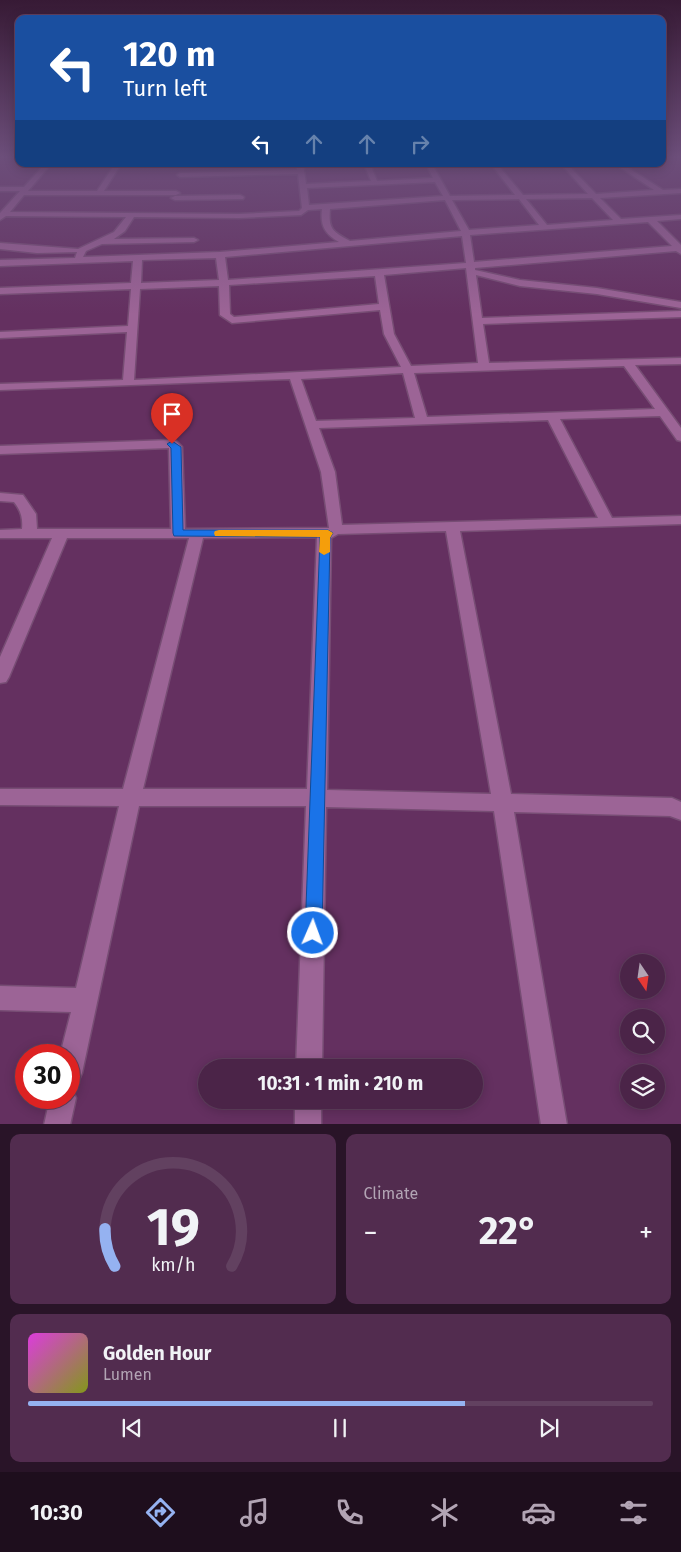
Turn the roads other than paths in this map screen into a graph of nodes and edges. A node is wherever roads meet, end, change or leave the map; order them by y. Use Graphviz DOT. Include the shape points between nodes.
graph roads {
  1 [pos="173,208"];
  2 [pos="239,208"];
  3 [pos="306,208"];
  4 [pos="326,208"];
  5 [pos="453,208"];
  6 [pos="529,208"];
  7 [pos="605,208"];
  8 [pos="131,215"];
  9 [pos="172,215"];
  10 [pos="2,216"];
  11 [pos="239,216"];
  12 [pos="681,217"];
  13 [pos="651,220"];
  14 [pos="619,222"];
  15 [pos="196,228"];
  16 [pos="545,228"];
  17 [pos="466,234"];
  18 [pos="101,242"];
  19 [pos="350,244"];
  20 [pos="0,246"];
  21 [pos="680,249"];
  22 [pos="82,250"];
  23 [pos="220,255"];
  24 [pos="192,256"];
  25 [pos="138,258"];
  26 [pos="78,260"];
  27 [pos="0,263"];
  28 [pos="469,268"];
  29 [pos="379,273"];
  30 [pos="224,283"];
  31 [pos="135,286"];
  32 [pos="0,291"];
  33 [pos="681,305"];
  34 [pos="384,307"];
  35 [pos="681,314"];
  36 [pos="478,320"];
  37 [pos="132,329"];
  38 [pos="0,335"];
  39 [pos="681,361"];
  40 [pos="627,362"];
  41 [pos="484,366"];
  42 [pos="408,370"];
  43 [pos="294,376"];
  44 [pos="128,383"];
  45 [pos="0,387"];
  46 [pos="663,412"];
  47 [pos="552,416"];
  48 [pos="422,421"];
  49 [pos="311,425"];
  50 [pos="681,437"];
  51 [pos="0,450"];
  52 [pos="0,497"];
  53 [pos="681,520"];
  54 [pos="608,523"];
  55 [pos="452,527"];
  56 [pos="332,532"];
  57 [pos="188,533"];
  58 [pos="0,534"];
  59 [pos="30,534"];
  60 [pos="62,534"];
  61 [pos="0,676"];
  62 [pos="0,797"];
  63 [pos="131,797"];
  64 [pos="317,798"];
  65 [pos="503,803"];
  66 [pos="681,811"];
  67 [pos="0,998"];
  68 [pos="86,1000"];
  69 [pos="76,1044"];
  70 [pos="309,1059"];
  71 [pos="60,1109"];
  72 [pos="308,1109"];
  73 [pos="57,1124"];
  74 [pos="308,1124"];
  75 [pos="554,1124"];
  1 -- 9 [label="street"];
  2 -- 11 [label="street"];
  3 -- 11 [label="street" via="296,214"];
  4 -- 19 [label="street" via="324,223 328,230"];
  5 -- 17 [label="street"];
  6 -- 16 [label="street"];
  7 -- 14 [label="street"];
  8 -- 9 [label="street"];
  8 -- 10 [label="street"];
  8 -- 18 [label="street" via="124,230"];
  9 -- 15 [label="street"];
  11 -- 15 [label="street"];
  12 -- 13 [label="street"];
  13 -- 14 [label="street"];
  13 -- 21 [label="street"];
  14 -- 16 [label="street"];
  15 -- 18 [label="street"];
  15 -- 24 [label="street"];
  16 -- 17 [label="street"];
  17 -- 19 [label="street"];
  17 -- 28 [label="street"];
  18 -- 22 [label="street"];
  19 -- 23 [label="street"];
  20 -- 22 [label="street"];
  21 -- 28 [label="street"];
  22 -- 26 [label="street"];
  23 -- 24 [label="street"];
  23 -- 30 [label="street"];
  24 -- 25 [label="street"];
  25 -- 26 [label="street"];
  25 -- 31 [label="street"];
  26 -- 27 [label="street"];
  28 -- 29 [label="street"];
  28 -- 33 [label="street" via="520,283"];
  28 -- 36 [label="street"];
  29 -- 30 [label="street"];
  29 -- 34 [label="street"];
  30 -- 31 [label="street"];
  30 -- 34 [label="street" via="225,315 232,320"];
  31 -- 32 [label="street"];
  31 -- 37 [label="street"];
  34 -- 42 [label="street" via="392,342"];
  35 -- 36 [label="street"];
  36 -- 41 [label="street"];
  37 -- 38 [label="street"];
  37 -- 44 [label="street"];
  39 -- 40 [label="street"];
  40 -- 41 [label="street"];
  40 -- 46 [label="street"];
  41 -- 42 [label="street"];
  42 -- 43 [label="street"];
  42 -- 48 [label="street"];
  43 -- 44 [label="street"];
  43 -- 49 [label="street"];
  44 -- 45 [label="street"];
  46 -- 47 [label="street"];
  46 -- 50 [label="street"];
  47 -- 48 [label="street"];
  47 -- 54 [label="street"];
  48 -- 49 [label="street"];
  49 -- 56 [label="street" via="331,482"];
  51 -- 57 [label="street" via="172,444 176,447"];
  52 -- 59 [label="street" via="18,498 28,509"];
  53 -- 54 [label="street"];
  54 -- 55 [label="street"];
  55 -- 56 [label="street"];
  55 -- 65 [label="street"];
  56 -- 57 [label="street"];
  56 -- 64 [label="street" via="324,538"];
  57 -- 60 [label="street"];
  57 -- 63 [label="street"];
  58 -- 59 [label="street"];
  59 -- 60 [label="street"];
  60 -- 61 [label="street"];
  62 -- 63 [label="street"];
  63 -- 64 [label="street"];
  63 -- 68 [label="street"];
  64 -- 65 [label="street"];
  64 -- 70 [label="street"];
  65 -- 66 [label="street" via="672,807"];
  65 -- 75 [label="street"];
  67 -- 68 [label="street"];
  68 -- 69 [label="street"];
  71 -- 73 [label="street"];
  72 -- 74 [label="street"];
}
